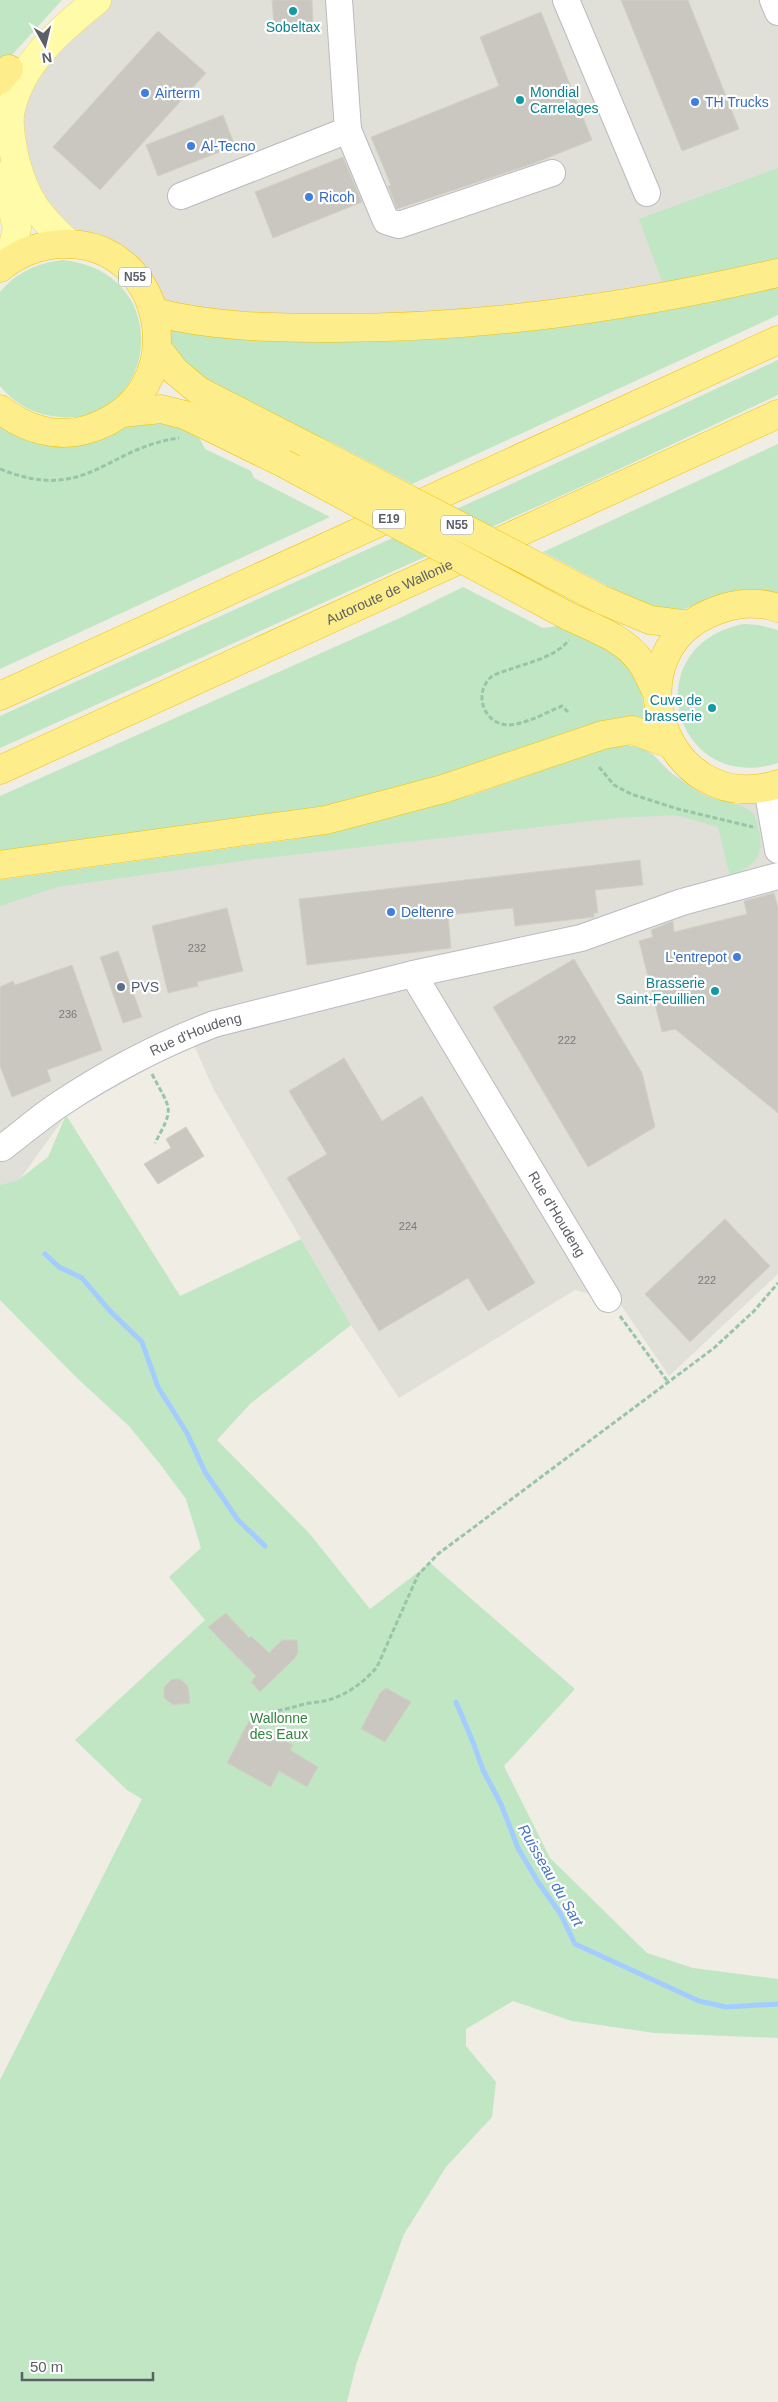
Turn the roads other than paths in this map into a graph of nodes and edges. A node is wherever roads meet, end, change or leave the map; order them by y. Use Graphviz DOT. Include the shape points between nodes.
graph roads {
  1 [pos="76,0"];
  2 [pos="97,0"];
  3 [pos="339,0"];
  4 [pos="566,0"];
  5 [pos="773,0"];
  6 [pos="778,12"];
  7 [pos="5,75"];
  8 [pos="0,102"];
  9 [pos="348,130"];
  10 [pos="0,162"];
  11 [pos="552,173"];
  12 [pos="647,194"];
  13 [pos="181,196"];
  14 [pos="69,244"];
  15 [pos="5,264"];
  16 [pos="778,273"];
  17 [pos="154,312"];
  18 [pos="778,340"];
  19 [pos="157,348"];
  20 [pos="0,409"];
  21 [pos="122,413"];
  22 [pos="778,414"];
  23 [pos="778,608"];
  24 [pos="690,625"];
  25 [pos="657,694"];
  26 [pos="0,696"];
  27 [pos="670,744"];
  28 [pos="0,770"];
  29 [pos="773,786"];
  30 [pos="778,850"];
  31 [pos="0,865"];
  32 [pos="778,876"];
  33 [pos="413,974"];
  34 [pos="2,1148"];
  35 [pos="608,1299"];
  1 -- 7 [label="main road"];
  2 -- 14 [label="main road" via="32,63 19,85 10,111 11,136 27,197 42,219"];
  3 -- 9 [label="street"];
  4 -- 12 [label="street"];
  5 -- 6 [label="street"];
  7 -- 8 [label="main road"];
  9 -- 11 [label="street" via="386,221 399,226"];
  9 -- 13 [label="street"];
  10 -- 15 [label="main road" via="17,228"];
  14 -- 15 [label="highway, N55" via="28,250"];
  14 -- 17 [label="highway, N55" via="85,246 115,259 139,282"];
  16 -- 17 [label="highway" via="702,290 578,311 515,320 394,328 292,328 186,320"];
  17 -- 19 [label="highway, N55"];
  18 -- 26 [label="highway, E19"];
  19 -- 21 [label="highway, N55" via="146,384"];
  19 -- 24 [label="highway, N55, bridge" via="175,371 199,391 602,600 650,620"];
  20 -- 21 [label="highway, N55" via="13,420 34,429 57,433 80,432 102,425"];
  21 -- 25 [label="highway, N55, bridge" via="161,409 185,415 283,463 568,624 618,641 642,663"];
  22 -- 28 [label="highway, Autoroute de Wallonie"];
  23 -- 24 [label="highway, N55" via="752,604 730,606 709,613"];
  24 -- 25 [label="highway, N55" via="667,653"];
  25 -- 27 [label="highway, N55" via="660,719"];
  27 -- 29 [label="highway, N55" via="684,762 715,782 744,789"];
  27 -- 31 [label="highway" via="632,730 602,735 443,789 326,820"];
  29 -- 30 [label="street" via="773,823"];
  32 -- 33 [label="street, Rue d'Houdeng" via="682,902 581,938"];
  33 -- 34 [label="street, Rue d'Houdeng" via="214,1024 143,1056 59,1104"];
  33 -- 35 [label="street, Rue d'Houdeng"];
}
